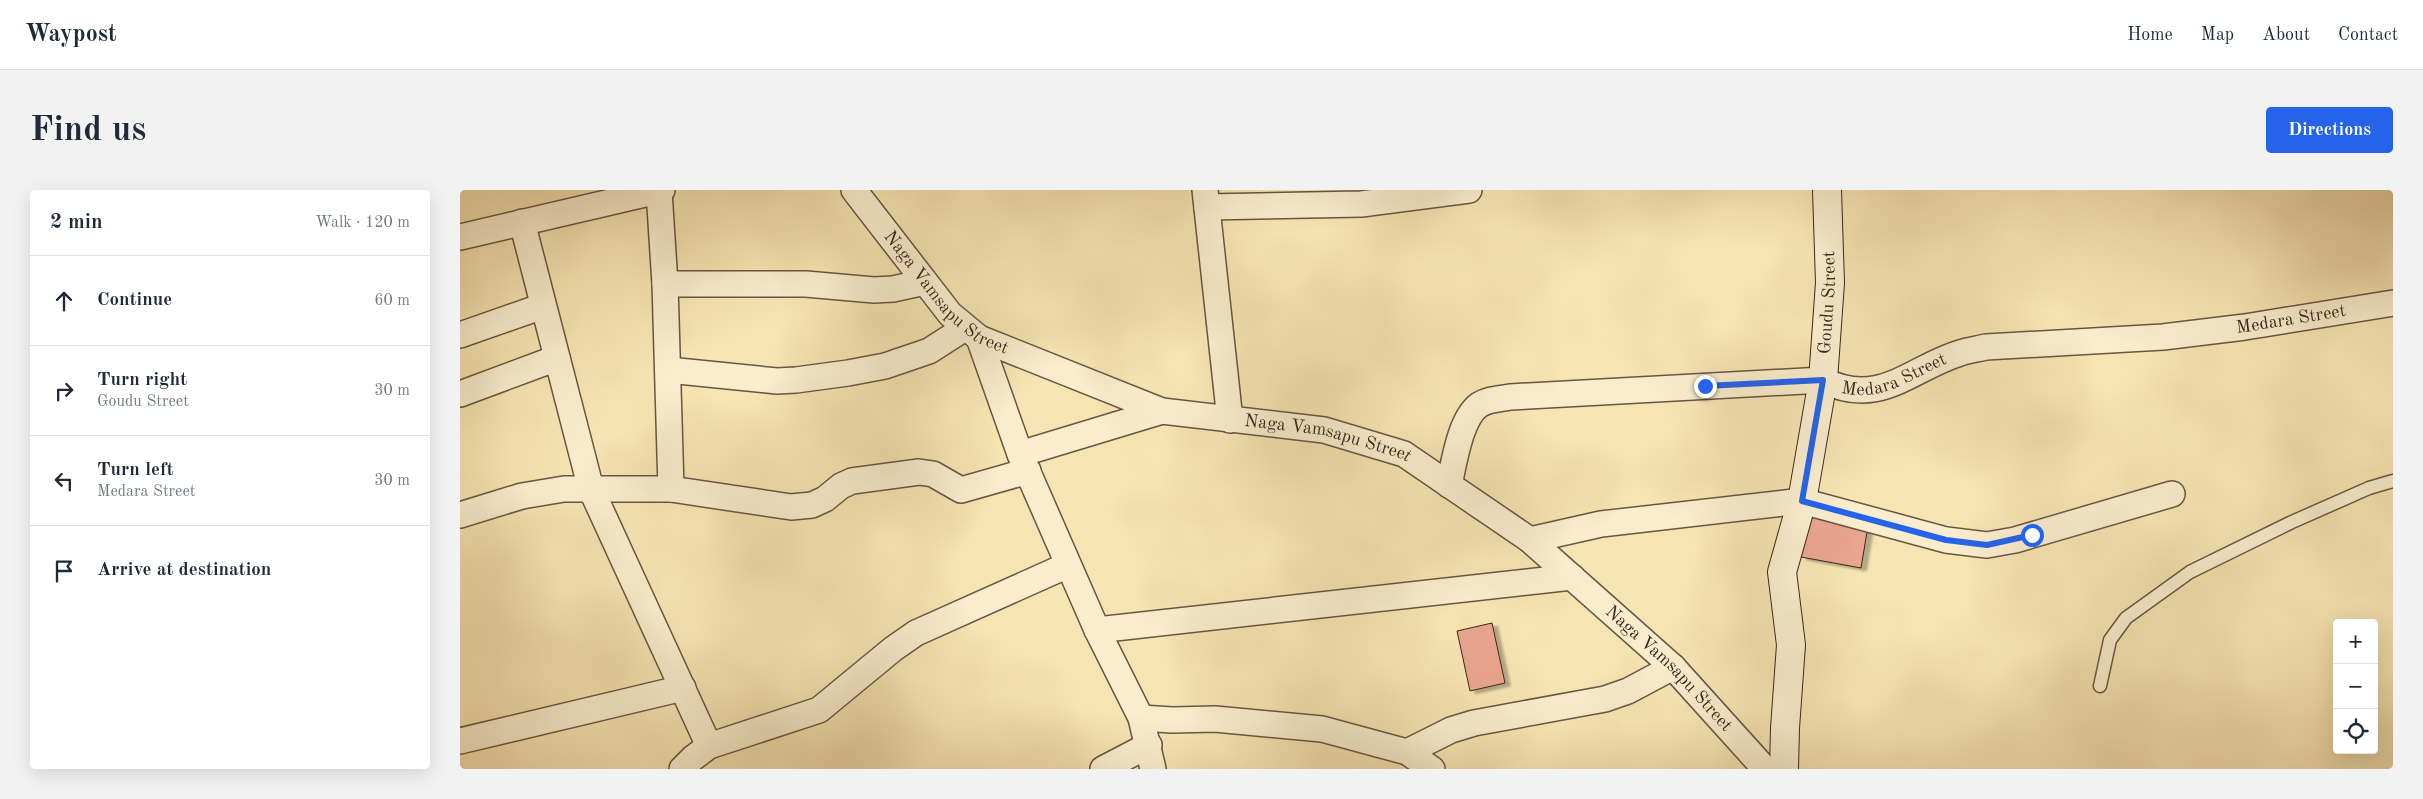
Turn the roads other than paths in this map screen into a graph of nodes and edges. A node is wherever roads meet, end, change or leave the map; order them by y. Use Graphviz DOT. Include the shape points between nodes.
graph roads {
  1 [pos="660,190"];
  2 [pos="854,190"];
  3 [pos="1469,190"];
  4 [pos="1827,190"];
  5 [pos="1206,199"];
  6 [pos="522,222"];
  7 [pos="460,237"];
  8 [pos="925,282"];
  9 [pos="666,284"];
  10 [pos="2393,303"];
  11 [pos="543,306"];
  12 [pos="972,333"];
  13 [pos="460,335"];
  14 [pos="557,358"];
  15 [pos="668,370"];
  16 [pos="1823,380"];
  17 [pos="460,394"];
  18 [pos="1162,411"];
  19 [pos="1230,420"];
  20 [pos="1024,462"];
  21 [pos="2393,481"];
  22 [pos="1449,485"];
  23 [pos="591,489"];
  24 [pos="671,489"];
  25 [pos="2172,494"];
  26 [pos="1802,501"];
  27 [pos="460,515"];
  28 [pos="1530,540"];
  29 [pos="1068,565"];
  30 [pos="1572,577"];
  31 [pos="1097,630"];
  32 [pos="1673,667"];
  33 [pos="2100,686"];
  34 [pos="683,688"];
  35 [pos="1141,718"];
  36 [pos="460,741"];
  37 [pos="1149,745"];
  38 [pos="710,746"];
  39 [pos="1407,752"];
  40 [pos="682,769"];
  41 [pos="1103,769"];
  42 [pos="1153,769"];
  43 [pos="1432,769"];
  44 [pos="1765,769"];
  45 [pos="1784,769"];
  1 -- 6 [label="street"];
  1 -- 9 [label="street"];
  2 -- 8 [label="street, Naga Vamsapu Street"];
  3 -- 5 [label="street" via="1361,204"];
  4 -- 16 [label="street, Goudu Street" via="1830,283"];
  5 -- 19 [label="street"];
  6 -- 7 [label="street"];
  6 -- 11 [label="street"];
  8 -- 9 [label="street" via="874,290 806,284"];
  8 -- 12 [label="street, Naga Vamsapu Street" via="950,314"];
  9 -- 15 [label="street"];
  10 -- 16 [label="street, Medara Street" via="2163,337 1986,348 1959,353 1881,388 1853,390 1836,387"];
  11 -- 13 [label="street"];
  11 -- 14 [label="street"];
  12 -- 15 [label="street" via="885,366 848,373 777,381"];
  12 -- 18 [label="street, Naga Vamsapu Street"];
  12 -- 20 [label="street"];
  14 -- 17 [label="street"];
  14 -- 23 [label="street"];
  15 -- 24 [label="street"];
  16 -- 22 [label="street, Medara Street" via="1510,397 1487,401 1471,413 1464,428"];
  16 -- 26 [label="street, Goudu Street"];
  18 -- 19 [label="street, Naga Vamsapu Street"];
  18 -- 20 [label="street"];
  19 -- 22 [label="street, Naga Vamsapu Street" via="1324,430 1404,454"];
  20 -- 24 [label="street" via="961,490 933,474 919,472 852,481 812,505 791,507"];
  20 -- 29 [label="street"];
  21 -- 33 [label="lane" via="2309,514 2190,572 2126,618 2110,640"];
  22 -- 28 [label="street, Naga Vamsapu Street"];
  23 -- 24 [label="street"];
  23 -- 27 [label="street" via="564,489 522,496"];
  23 -- 34 [label="street"];
  25 -- 26 [label="street" via="1987,545 1946,540"];
  26 -- 28 [label="street" via="1601,524"];
  26 -- 45 [label="street, Goudu Street" via="1782,572 1791,645"];
  28 -- 30 [label="street, Naga Vamsapu Street"];
  29 -- 31 [label="street"];
  29 -- 38 [label="street" via="916,633 819,710"];
  30 -- 31 [label="street"];
  30 -- 32 [label="street, Naga Vamsapu Street"];
  31 -- 35 [label="street"];
  32 -- 39 [label="street" via="1628,691 1605,699 1474,723 1451,730"];
  32 -- 44 [label="street, Naga Vamsapu Street"];
  34 -- 36 [label="street"];
  34 -- 38 [label="street"];
  35 -- 37 [label="street"];
  35 -- 39 [label="street" via="1215,719 1322,729"];
  37 -- 41 [label="street"];
  37 -- 42 [label="street"];
  38 -- 40 [label="street"];
  39 -- 43 [label="street"];
}
